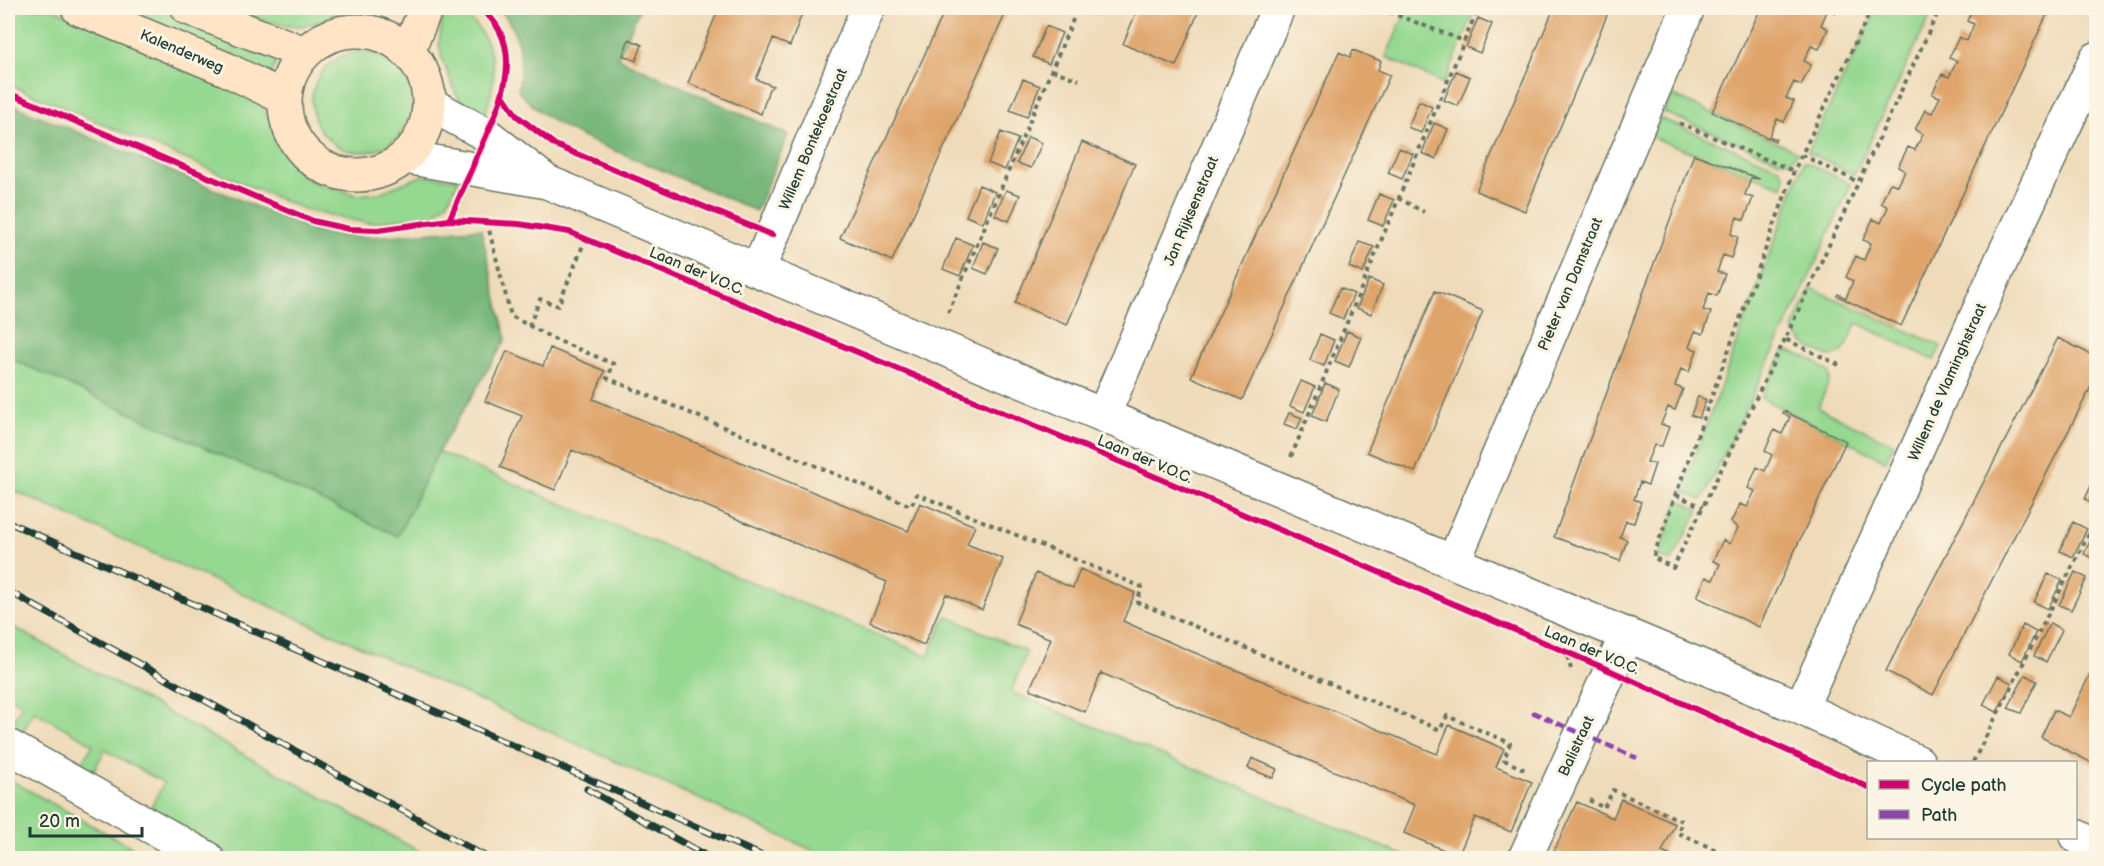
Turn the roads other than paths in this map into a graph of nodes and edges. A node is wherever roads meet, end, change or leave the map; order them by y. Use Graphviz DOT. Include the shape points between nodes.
graph roads {
  1 [pos="78,8"];
  2 [pos="188,8"];
  3 [pos="426,8"];
  4 [pos="868,8"];
  5 [pos="1278,8"];
  6 [pos="1688,8"];
  7 [pos="370,19"];
  8 [pos="408,51"];
  9 [pos="304,53"];
  10 [pos="2097,59"];
  11 [pos="284,98"];
  12 [pos="430,104"];
  13 [pos="406,157"];
  14 [pos="547,182"];
  15 [pos="758,270"];
  16 [pos="1104,414"];
  17 [pos="1454,561"];
  18 [pos="1628,634"];
  19 [pos="1801,708"];
  20 [pos="8,746"];
  21 [pos="1916,761"];
  22 [pos="2077,836"];
  23 [pos="2097,846"];
  24 [pos="207,858"];
  25 [pos="1524,858"];
  1 -- 11 [label="main road, Kalenderweg" via="226,69"];
  2 -- 9 [label="main road"];
  3 -- 8 [label="main road"];
  4 -- 15 [label="street, Willem Bontekoestraat"];
  5 -- 16 [label="street, Jan Rijksenstraat"];
  6 -- 17 [label="street, Pieter van Damstraat"];
  7 -- 8 [label="main road"];
  7 -- 9 [label="main road" via="316,42"];
  8 -- 12 [label="main road" via="423,72"];
  9 -- 11 [label="main road" via="289,76"];
  10 -- 19 [label="street, Willem de Vlaminghstraat" via="2003,257"];
  11 -- 13 [label="main road" via="291,133 315,162 346,175 356,175 377,173"];
  12 -- 13 [label="main road" via="425,130"];
  12 -- 14 [label="street, Laan der V.O.C." via="487,135"];
  13 -- 14 [label="street, Laan der V.O.C."];
  14 -- 15 [label="street, Laan der V.O.C."];
  15 -- 16 [label="street, Laan der V.O.C."];
  16 -- 17 [label="street, Laan der V.O.C."];
  17 -- 18 [label="street, Laan der V.O.C."];
  18 -- 19 [label="street, Laan der V.O.C."];
  18 -- 25 [label="street, Balistraat"];
  19 -- 21 [label="street, Laan der V.O.C."];
  20 -- 24 [label="street"];
  22 -- 23 [label="street"];
}
